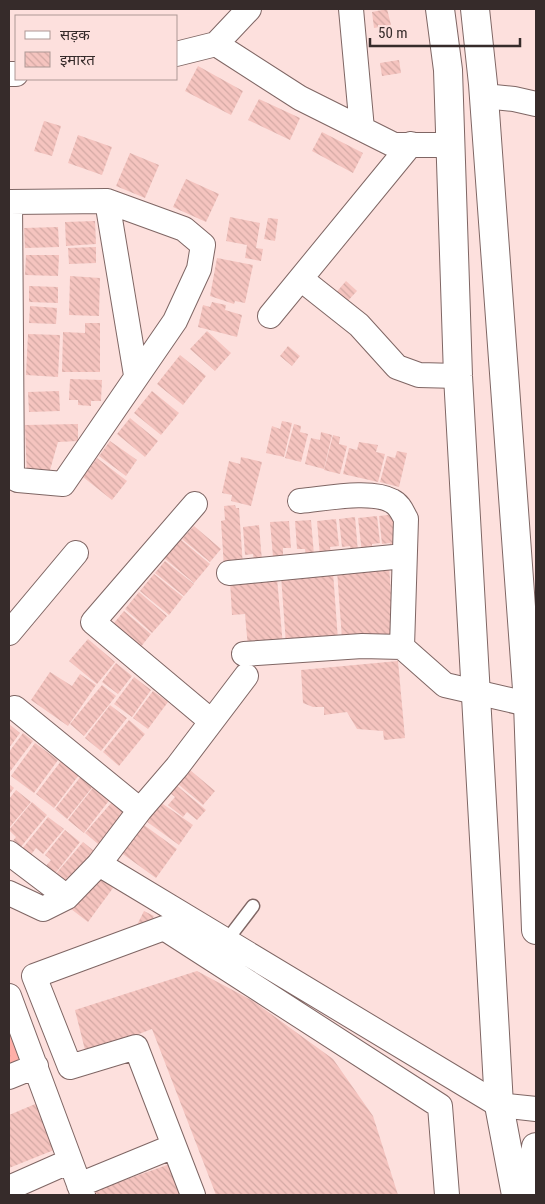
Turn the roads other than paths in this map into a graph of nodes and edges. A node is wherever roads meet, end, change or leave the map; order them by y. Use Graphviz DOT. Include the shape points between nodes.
graph roads {
  1 [pos="249,9"];
  2 [pos="351,9"];
  3 [pos="440,9"];
  4 [pos="475,9"];
  5 [pos="216,44"];
  6 [pos="178,54"];
  7 [pos="481,66"];
  8 [pos="448,70"];
  9 [pos="484,96"];
  10 [pos="536,104"];
  11 [pos="362,129"];
  12 [pos="411,144"];
  13 [pos="451,145"];
  14 [pos="107,201"];
  15 [pos="10,202"];
  16 [pos="301,279"];
  17 [pos="270,316"];
  18 [pos="136,376"];
  19 [pos="458,376"];
  20 [pos="300,501"];
  21 [pos="195,504"];
  22 [pos="76,553"];
  23 [pos="404,556"];
  24 [pos="229,573"];
  25 [pos="9,633"];
  26 [pos="402,647"];
  27 [pos="476,691"];
  28 [pos="532,704"];
  29 [pos="15,708"];
  30 [pos="211,721"];
  31 [pos="140,810"];
  32 [pos="9,853"];
  33 [pos="98,864"];
  34 [pos="9,893"];
  35 [pos="67,897"];
  36 [pos="253,906"];
  37 [pos="536,930"];
  38 [pos="227,940"];
  39 [pos="11,1010"];
  40 [pos="36,1066"];
  41 [pos="9,1077"];
  42 [pos="499,1105"];
  43 [pos="536,1109"];
  44 [pos="174,1146"];
  45 [pos="536,1147"];
  46 [pos="70,1161"];
  47 [pos="9,1188"];
  48 [pos="81,1190"];
  49 [pos="193,1195"];
  50 [pos="448,1195"];
  51 [pos="516,1195"];
  52 [pos="528,1195"];
  1 -- 5 [label="street"];
  2 -- 11 [label="street"];
  3 -- 8 [label="street"];
  4 -- 7 [label="street"];
  5 -- 6 [label="street"];
  5 -- 11 [label="street" via="300,98"];
  7 -- 8 [label="street"];
  7 -- 9 [label="street"];
  8 -- 13 [label="street"];
  9 -- 10 [label="street"];
  9 -- 28 [label="street"];
  11 -- 12 [label="street" via="394,145"];
  12 -- 13 [label="street"];
  12 -- 16 [label="street"];
  13 -- 19 [label="street"];
  14 -- 15 [label="street"];
  14 -- 18 [label="street"];
  14 -- 18 [label="street" via="184,229 203,245 199,269 175,322"];
  15 -- 18 [label="street" via="12,477 63,484"];
  16 -- 17 [label="street"];
  16 -- 19 [label="street" via="360,325 398,367 419,375"];
  19 -- 27 [label="street"];
  20 -- 23 [label="street" via="374,495 391,500 400,507 406,519"];
  21 -- 30 [label="street" via="93,622"];
  22 -- 25 [label="street"];
  23 -- 24 [label="street"];
  23 -- 26 [label="street"];
  26 -- 27 [label="street" via="445,685"];
  26 -- 30 [label="street" via="362,646 245,665"];
  27 -- 28 [label="street"];
  27 -- 42 [label="street"];
  28 -- 37 [label="street"];
  29 -- 31 [label="street"];
  30 -- 31 [label="street" via="177,768"];
  31 -- 33 [label="street"];
  32 -- 35 [label="street"];
  33 -- 35 [label="street"];
  33 -- 38 [label="street"];
  34 -- 35 [label="street" via="43,909"];
  36 -- 38 [label="lane"];
  38 -- 42 [label="street"];
  39 -- 40 [label="street"];
  40 -- 41 [label="street"];
  40 -- 46 [label="street"];
  42 -- 43 [label="street"];
  42 -- 51 [label="street"];
  44 -- 48 [label="street"];
  44 -- 49 [label="street"];
  44 -- 50 [label="street" via="136,1047 70,1067 34,976 164,928 440,1106"];
  45 -- 52 [label="street"];
  46 -- 47 [label="street"];
  46 -- 48 [label="street"];
}
